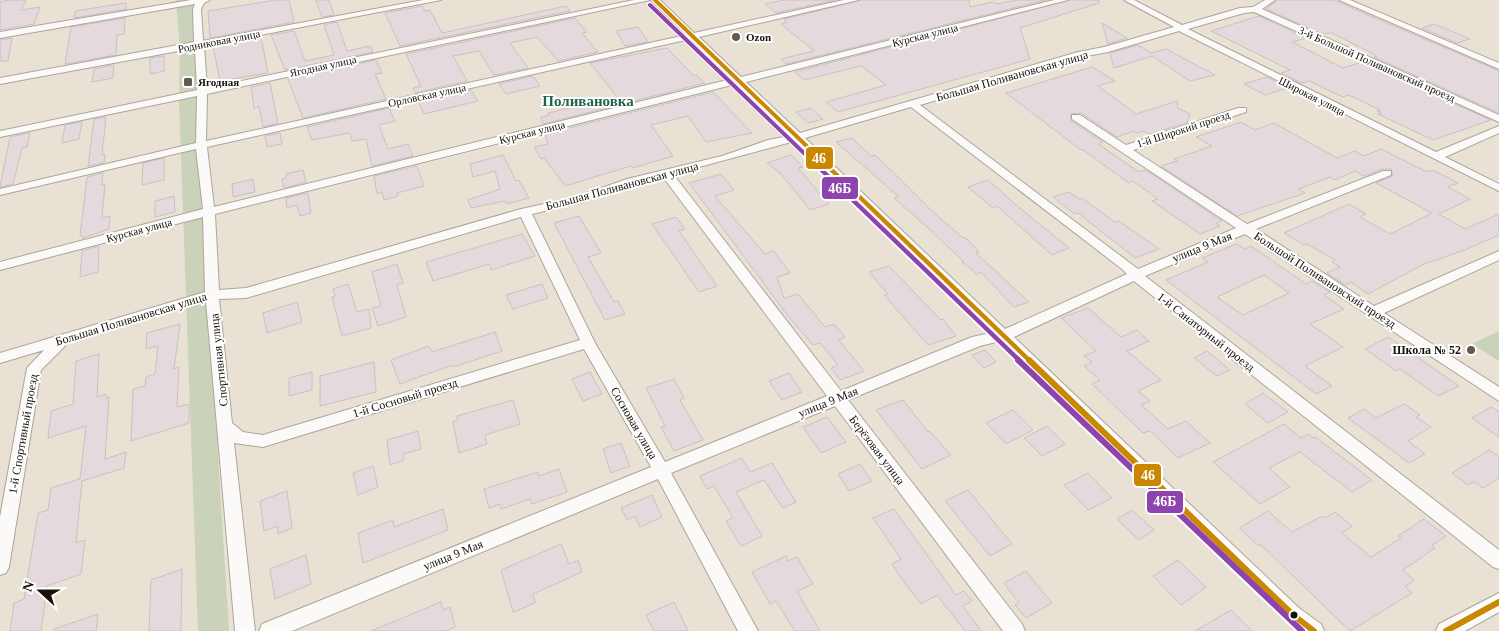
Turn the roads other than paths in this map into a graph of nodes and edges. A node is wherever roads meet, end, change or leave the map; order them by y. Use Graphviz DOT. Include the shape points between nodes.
graph roads {
  1 [pos="202,0"];
  2 [pos="437,0"];
  3 [pos="646,0"];
  4 [pos="655,0"];
  5 [pos="855,0"];
  6 [pos="1064,0"];
  7 [pos="1128,0"];
  8 [pos="1269,0"];
  9 [pos="1343,0"];
  10 [pos="1255,9"];
  11 [pos="1181,28"];
  12 [pos="0,35"];
  13 [pos="692,37"];
  14 [pos="199,44"];
  15 [pos="1499,66"];
  16 [pos="0,81"];
  17 [pos="739,82"];
  18 [pos="202,91"];
  19 [pos="913,104"];
  20 [pos="1242,110"];
  21 [pos="1076,117"];
  22 [pos="1499,119"];
  23 [pos="1499,128"];
  24 [pos="0,134"];
  25 [pos="799,137"];
  26 [pos="201,145"];
  27 [pos="1124,149"];
  28 [pos="1439,156"];
  29 [pos="1387,172"];
  30 [pos="666,174"];
  31 [pos="1499,188"];
  32 [pos="0,192"];
  33 [pos="209,212"];
  34 [pos="525,212"];
  35 [pos="1247,229"];
  36 [pos="1499,255"];
  37 [pos="0,266"];
  38 [pos="1136,276"];
  39 [pos="212,295"];
  40 [pos="1373,312"];
  41 [pos="1002,336"];
  42 [pos="61,341"];
  43 [pos="588,343"];
  44 [pos="0,358"];
  45 [pos="1499,395"];
  46 [pos="838,398"];
  47 [pos="225,426"];
  48 [pos="661,470"];
  49 [pos="1499,560"];
  50 [pos="0,567"];
  51 [pos="1499,602"];
  52 [pos="746,630"];
  53 [pos="245,631"];
  54 [pos="269,631"];
  55 [pos="1015,631"];
  56 [pos="1314,631"];
  57 [pos="1446,631"];
  1 -- 12 [label="street"];
  1 -- 14 [label="street, Спортивная улица" via="197,9"];
  2 -- 14 [label="street, Родниковая улица"];
  3 -- 18 [label="street, Ягодная улица"];
  4 -- 13 [label="street"];
  5 -- 13 [label="street, Орловская улица"];
  6 -- 17 [label="street, Курская улица"];
  7 -- 11 [label="street, Широкая улица"];
  8 -- 10 [label="street, Большая Поливановская улица"];
  9 -- 15 [label="street"];
  10 -- 11 [label="street, Большая Поливановская улица"];
  10 -- 22 [label="street, 3-й Большой Поливановский проезд"];
  11 -- 19 [label="street, Большая Поливановская улица"];
  11 -- 28 [label="street, Широкая улица" via="1364,122"];
  13 -- 17 [label="street"];
  13 -- 26 [label="street, Орловская улица"];
  14 -- 16 [label="street, Родниковая улица"];
  14 -- 18 [label="street, Спортивная улица"];
  17 -- 25 [label="street"];
  17 -- 33 [label="street, Курская улица"];
  18 -- 24 [label="street, Ягодная улица"];
  18 -- 26 [label="street, Спортивная улица"];
  19 -- 25 [label="street, Большая Поливановская улица"];
  19 -- 38 [label="street, 1-й Санаторный проезд"];
  20 -- 27 [label="street, 1-й Широкий проезд"];
  21 -- 27 [label="street, Большой Поливановский проезд"];
  23 -- 28 [label="street"];
  25 -- 30 [label="street, Большая Поливановская улица"];
  25 -- 41 [label="street"];
  26 -- 32 [label="street, Орловская улица"];
  26 -- 33 [label="street, Спортивная улица"];
  27 -- 35 [label="street, Большой Поливановский проезд"];
  28 -- 31 [label="street, Широкая улица"];
  29 -- 35 [label="street, улица 9 Мая"];
  30 -- 34 [label="street, Большая Поливановская улица"];
  30 -- 46 [label="street, Берёзовая улица"];
  33 -- 37 [label="street, Курская улица"];
  33 -- 39 [label="street, Спортивная улица"];
  34 -- 39 [label="street, Большая Поливановская улица" via="246,293"];
  34 -- 43 [label="street, Сосновая улица"];
  35 -- 38 [label="street, улица 9 Мая"];
  35 -- 40 [label="street, Большой Поливановский проезд"];
  36 -- 40 [label="street"];
  38 -- 41 [label="street, улица 9 Мая"];
  38 -- 49 [label="street, 1-й Санаторный проезд"];
  39 -- 42 [label="street, Большая Поливановская улица"];
  39 -- 47 [label="street, Спортивная улица"];
  40 -- 45 [label="street, Большой Поливановский проезд"];
  41 -- 46 [label="street, улица 9 Мая" via="977,341"];
  41 -- 56 [label="street" via="1292,614"];
  42 -- 44 [label="street, Большая Поливановская улица"];
  42 -- 50 [label="street, 1-й Спортивный проезд" via="34,368"];
  43 -- 47 [label="street, 1-й Сосновый проезд" via="263,441 239,438"];
  43 -- 48 [label="street, Сосновая улица"];
  46 -- 48 [label="street, улица 9 Мая"];
  46 -- 55 [label="street, Берёзовая улица"];
  47 -- 53 [label="street, Спортивная улица"];
  48 -- 52 [label="street, Сосновая улица"];
  48 -- 54 [label="street, улица 9 Мая"];
  51 -- 57 [label="street"];
}
